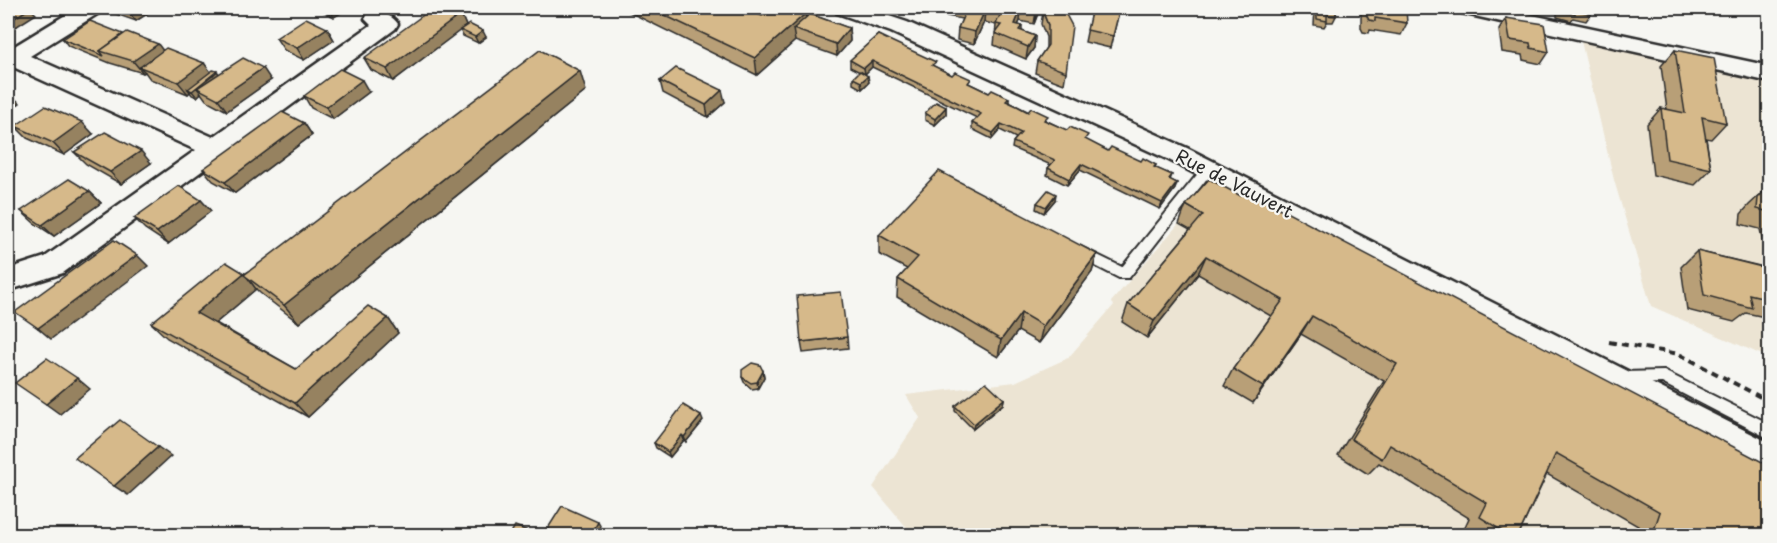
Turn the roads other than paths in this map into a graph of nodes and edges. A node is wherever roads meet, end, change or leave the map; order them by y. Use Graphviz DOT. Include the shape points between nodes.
graph roads {
  1 [pos="91,8"];
  2 [pos="846,8"];
  3 [pos="1470,8"];
  4 [pos="376,18"];
  5 [pos="10,58"];
  6 [pos="1770,74"];
  7 [pos="214,148"];
  8 [pos="1208,170"];
  9 [pos="1071,247"];
  10 [pos="13,278"];
  11 [pos="1614,379"];
  12 [pos="1770,432"];
  13 [pos="1770,459"];
  1 -- 5 [label="street"];
  2 -- 8 [label="street, Rue de Vauvert" via="899,27"];
  3 -- 6 [label="street"];
  4 -- 7 [label="street" via="387,24"];
  5 -- 7 [label="street"];
  7 -- 10 [label="street" via="54,265"];
  8 -- 9 [label="lane" via="1124,274"];
  8 -- 11 [label="street, Rue de Vauvert"];
  11 -- 12 [label="lane" via="1664,376"];
  11 -- 13 [label="street, Rue de Vauvert"];
}
